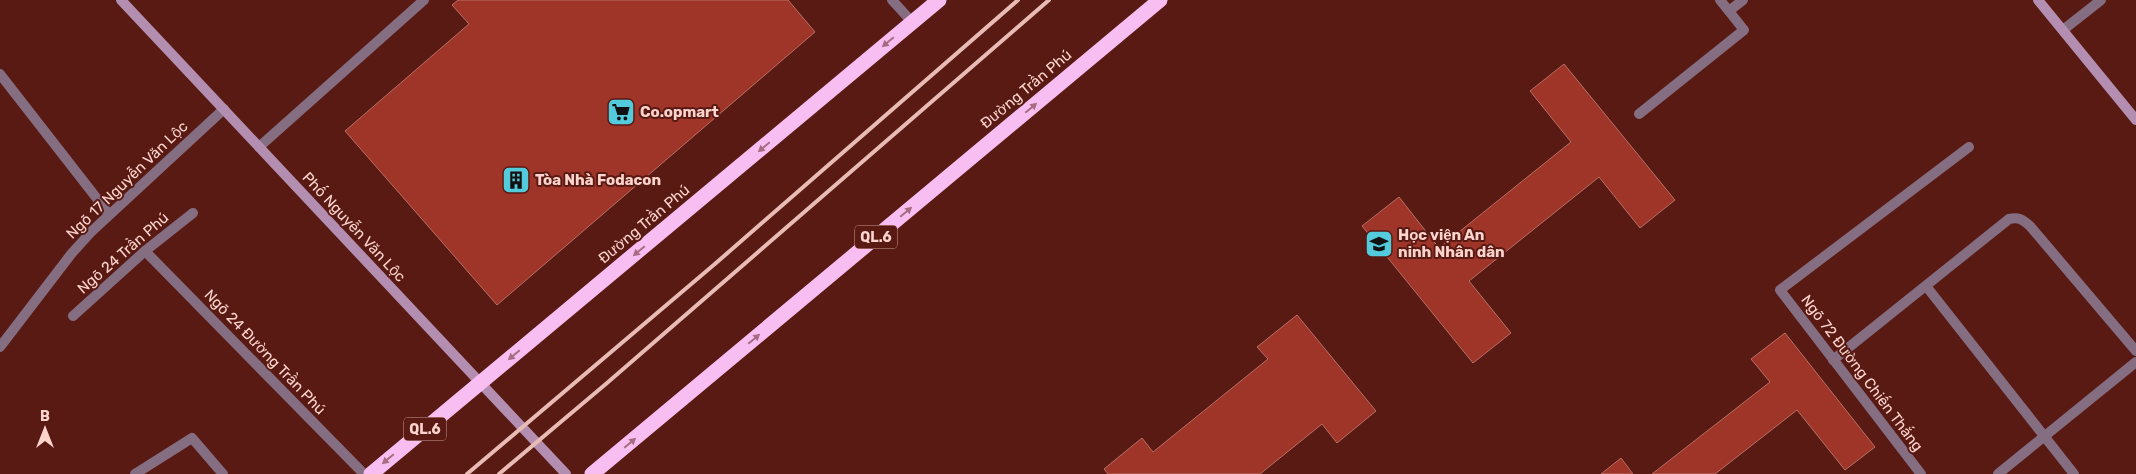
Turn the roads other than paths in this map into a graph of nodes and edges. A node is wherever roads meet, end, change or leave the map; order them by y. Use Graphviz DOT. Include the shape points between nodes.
graph roads {
  1 [pos="121,0"];
  2 [pos="424,0"];
  3 [pos="892,0"];
  4 [pos="939,0"];
  5 [pos="1160,0"];
  6 [pos="1720,0"];
  7 [pos="1743,0"];
  8 [pos="2038,0"];
  9 [pos="2101,0"];
  10 [pos="1729,12"];
  11 [pos="912,22"];
  12 [pos="2062,30"];
  13 [pos="0,74"];
  14 [pos="224,109"];
  15 [pos="1639,114"];
  16 [pos="2136,120"];
  17 [pos="259,148"];
  18 [pos="1969,148"];
  19 [pos="193,213"];
  20 [pos="109,214"];
  21 [pos="145,251"];
  22 [pos="1926,286"];
  23 [pos="72,316"];
  24 [pos="0,347"];
  25 [pos="2136,350"];
  26 [pos="1833,360"];
  27 [pos="2136,362"];
  28 [pos="480,383"];
  29 [pos="2044,437"];
  30 [pos="598,472"];
  31 [pos="135,474"];
  32 [pos="224,474"];
  33 [pos="364,474"];
  34 [pos="371,474"];
  35 [pos="566,474"];
  36 [pos="1920,474"];
  37 [pos="1998,474"];
  38 [pos="2074,474"];
  1 -- 14 [label="street, Phố Nguyễn Văn Lộc"];
  2 -- 17 [label="street"];
  3 -- 11 [label="street"];
  4 -- 11 [label="highway, Đường Trần Phú / QL.6"];
  30 -- 5 [label="highway, Đường Trần Phú / QL.6, one-way"];
  6 -- 10 [label="street"];
  7 -- 10 [label="street"];
  8 -- 12 [label="street"];
  9 -- 12 [label="street"];
  10 -- 15 [label="street" via="1744,30"];
  11 -- 28 [label="highway, Đường Trần Phú / QL.6, one-way"];
  12 -- 16 [label="street"];
  13 -- 20 [label="street"];
  14 -- 17 [label="street, Phố Nguyễn Văn Lộc"];
  14 -- 20 [label="street, Ngõ 17 Nguyễn Văn Lộc"];
  17 -- 28 [label="street, Phố Nguyễn Văn Lộc"];
  18 -- 26 [label="street, Ngõ 72 Đường Chiến Thắng" via="1780,290"];
  19 -- 21 [label="street, Ngõ 24 Trần Phú"];
  20 -- 24 [label="street, Ngõ 17 Nguyễn Văn Lộc" via="72,253"];
  21 -- 23 [label="street, Ngõ 24 Trần Phú"];
  21 -- 33 [label="street, Ngõ 24 Đường Trần Phú"];
  22 -- 25 [label="street" via="2009,219 2017,217 2030,226"];
  22 -- 26 [label="street"];
  22 -- 29 [label="street"];
  26 -- 36 [label="street, Ngõ 72 Đường Chiến Thắng"];
  27 -- 29 [label="street"];
  28 -- 34 [label="highway, Đường Trần Phú / QL.6, one-way"];
  28 -- 35 [label="street, Phố Nguyễn Văn Lộc"];
  29 -- 37 [label="street"];
  29 -- 38 [label="street"];
  31 -- 32 [label="street" via="192,438"];
}
